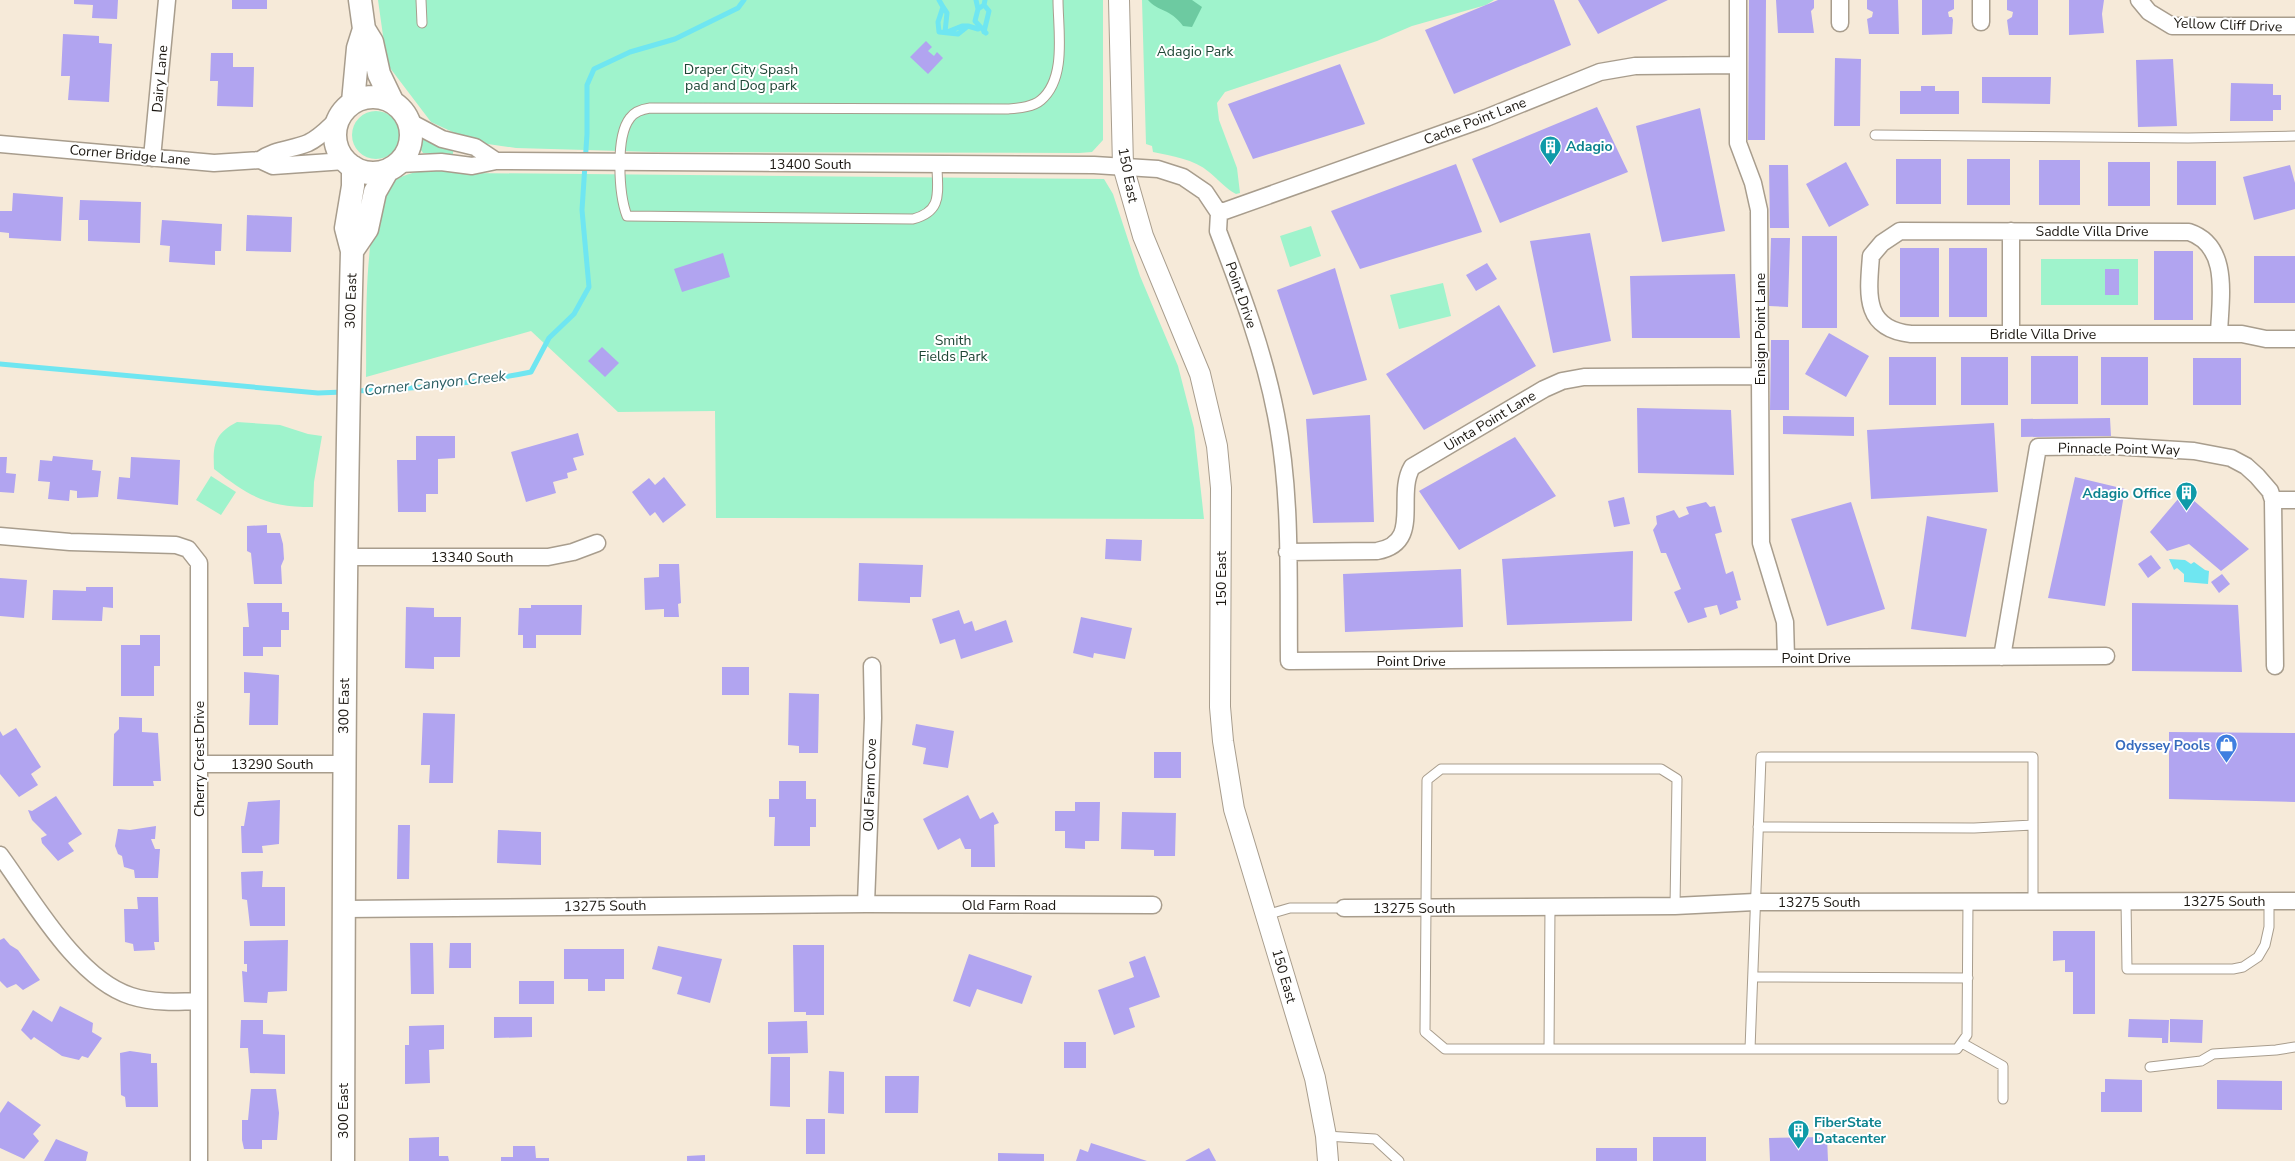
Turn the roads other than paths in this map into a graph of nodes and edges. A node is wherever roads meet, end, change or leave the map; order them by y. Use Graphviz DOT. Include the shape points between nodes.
graph roads {
  1 [pos="167,0"];
  2 [pos="360,0"];
  3 [pos="421,0"];
  4 [pos="1058,0"];
  5 [pos="1119,0"];
  6 [pos="1738,0"];
  7 [pos="1840,0"];
  8 [pos="1981,0"];
  9 [pos="2139,0"];
  10 [pos="1981,22"];
  11 [pos="422,23"];
  12 [pos="1840,23"];
  13 [pos="2295,26"];
  14 [pos="364,29"];
  15 [pos="1737,65"];
  16 [pos="392,101"];
  17 [pos="346,110"];
  18 [pos="410,122"];
  19 [pos="1875,135"];
  20 [pos="2295,136"];
  21 [pos="0,144"];
  22 [pos="152,158"];
  23 [pos="260,160"];
  24 [pos="496,161"];
  25 [pos="621,163"];
  26 [pos="349,164"];
  27 [pos="937,164"];
  28 [pos="1123,166"];
  29 [pos="393,167"];
  30 [pos="1219,213"];
  31 [pos="2011,231"];
  32 [pos="1882,243"];
  33 [pos="352,251"];
  34 [pos="2011,334"];
  35 [pos="2219,334"];
  36 [pos="2295,339"];
  37 [pos="1760,376"];
  38 [pos="2273,500"];
  39 [pos="2295,500"];
  40 [pos="0,536"];
  41 [pos="597,544"];
  42 [pos="1287,552"];
  43 [pos="346,557"];
  44 [pos="2106,656"];
  45 [pos="2002,657"];
  46 [pos="1786,658"];
  47 [pos="872,666"];
  48 [pos="2275,666"];
  49 [pos="200,764"];
  50 [pos="344,764"];
  51 [pos="2033,825"];
  52 [pos="1758,827"];
  53 [pos="0,855"];
  54 [pos="2295,900"];
  55 [pos="2126,901"];
  56 [pos="2269,901"];
  57 [pos="1755,902"];
  58 [pos="1968,902"];
  59 [pos="2033,902"];
  60 [pos="866,904"];
  61 [pos="1153,905"];
  62 [pos="1675,906"];
  63 [pos="1550,907"];
  64 [pos="1344,908"];
  65 [pos="1427,908"];
  66 [pos="344,909"];
  67 [pos="1266,915"];
  68 [pos="1754,977"];
  69 [pos="1968,978"];
  70 [pos="199,1001"];
  71 [pos="1962,1043"];
  72 [pos="2295,1047"];
  73 [pos="1549,1049"];
  74 [pos="1750,1049"];
  75 [pos="2150,1067"];
  76 [pos="2003,1099"];
  77 [pos="1326,1136"];
  78 [pos="199,1161"];
  79 [pos="343,1161"];
  80 [pos="1328,1161"];
  81 [pos="1399,1161"];
  1 -- 22 [label="street, Dairy Lane"];
  2 -- 14 [label="main road"];
  3 -- 11 [label="lane"];
  4 -- 25 [label="lane" via="1056,76 1040,101 1026,107 650,108 641,110 628,122 622,141"];
  5 -- 28 [label="street, 150 East"];
  6 -- 15 [label="street, Ensign Point Lane"];
  7 -- 12 [label="street"];
  8 -- 10 [label="street"];
  9 -- 13 [label="street, Yellow Cliff Drive" via="2149,12 2172,26"];
  14 -- 16 [label="main road" via="372,42 379,74"];
  14 -- 17 [label="main road"];
  15 -- 30 [label="street, Cache Point Lane" via="1635,66 1600,72 1486,118"];
  15 -- 37 [label="street, Ensign Point Lane" via="1738,143 1759,210"];
  16 -- 17 [label="main road" via="372,96"];
  16 -- 18 [label="main road" via="400,106"];
  17 -- 23 [label="street, Corner Bridge Lane" via="322,135 309,143 271,152"];
  17 -- 26 [label="main road" via="335,140 338,151"];
  18 -- 24 [label="street" via="442,139 475,147"];
  18 -- 29 [label="main road" via="411,145"];
  19 -- 20 [label="lane"];
  21 -- 22 [label="street, Corner Bridge Lane"];
  22 -- 23 [label="street, Corner Bridge Lane" via="214,163"];
  23 -- 26 [label="street, Corner Bridge Lane" via="273,166"];
  24 -- 25 [label="street, 13400 South"];
  24 -- 29 [label="street, 13400 South" via="472,166 441,162"];
  25 -- 27 [label="street, 13400 South"];
  25 -- 27 [label="lane" via="622,204 627,216 913,219 928,216 937,203"];
  26 -- 29 [label="main road" via="369,173"];
  26 -- 33 [label="main road, 300 East" via="352,186 346,228"];
  27 -- 28 [label="street, 13400 South"];
  28 -- 30 [label="street" via="1158,169 1183,177 1205,192"];
  28 -- 67 [label="street, 150 East" via="1143,236 1200,374 1215,436 1221,488 1220,708 1223,741 1234,809"];
  29 -- 33 [label="main road" via="375,192 367,229"];
  30 -- 42 [label="street, Point Drive" via="1218,231 1265,364 1276,416 1283,459"];
  31 -- 32 [label="street, Saddle Villa Drive" via="1900,231"];
  31 -- 34 [label="street"];
  31 -- 35 [label="street, Saddle Villa Drive" via="2178,231 2200,236 2208,242 2219,263"];
  32 -- 34 [label="street, Bridle Villa Drive" via="1871,256 1869,281 1874,316 1885,327 1911,334"];
  33 -- 43 [label="main road, 300 East"];
  34 -- 35 [label="street, Bridle Villa Drive"];
  35 -- 36 [label="street, Bridle Villa Drive"];
  37 -- 42 [label="street, Uinta Point Lane" via="1584,377 1562,381 1412,467 1406,485 1405,530 1392,546 1377,550"];
  37 -- 46 [label="street, Ensign Point Lane" via="1761,543 1785,622"];
  38 -- 39 [label="street"];
  38 -- 45 [label="street, Pinnacle Point Way" via="2270,491 2246,466 2219,454 2112,446 2038,447"];
  38 -- 48 [label="street"];
  40 -- 49 [label="street, Cherry Crest Drive" via="106,544 169,544 188,549 196,558 200,574"];
  41 -- 43 [label="street, 13340 South" via="548,557"];
  42 -- 46 [label="street, Point Drive" via="1289,662"];
  43 -- 50 [label="main road, 300 East"];
  44 -- 45 [label="street, Point Drive"];
  45 -- 46 [label="street, Point Drive"];
  47 -- 60 [label="street, Old Farm Cove"];
  49 -- 50 [label="street, 13290 South"];
  49 -- 70 [label="street, Cherry Crest Drive"];
  50 -- 66 [label="main road, 300 East"];
  51 -- 52 [label="lane" via="1974,828"];
  51 -- 52 [label="lane" via="2033,757 1761,757"];
  51 -- 59 [label="lane"];
  52 -- 57 [label="lane"];
  53 -- 70 [label="street" via="71,953 98,978 117,990 144,1000"];
  54 -- 56 [label="street, 13275 South"];
  55 -- 56 [label="street, 13275 South"];
  55 -- 56 [label="lane" via="2127,969 2233,969 2252,963 2262,952 2268,935"];
  55 -- 59 [label="street, 13275 South"];
  57 -- 58 [label="street, 13275 South"];
  57 -- 62 [label="street, 13275 South"];
  57 -- 68 [label="lane"];
  58 -- 59 [label="street, 13275 South"];
  58 -- 69 [label="lane"];
  60 -- 61 [label="street, Old Farm Road"];
  60 -- 66 [label="street, 13275 South"];
  62 -- 63 [label="street, 13275 South"];
  62 -- 65 [label="lane" via="1677,779 1661,768 1441,769 1427,780"];
  63 -- 65 [label="street, 13275 South"];
  63 -- 73 [label="lane"];
  64 -- 65 [label="street, 13275 South"];
  64 -- 67 [label="lane" via="1290,908"];
  65 -- 73 [label="lane" via="1425,1032 1445,1049"];
  66 -- 79 [label="main road, 300 East"];
  67 -- 77 [label="street, 150 East" via="1314,1078"];
  68 -- 69 [label="lane"];
  68 -- 74 [label="lane"];
  69 -- 71 [label="lane" via="1967,1035"];
  70 -- 78 [label="street, Cherry Crest Drive"];
  71 -- 74 [label="lane" via="1957,1049"];
  71 -- 76 [label="lane" via="2003,1066"];
  72 -- 75 [label="lane" via="2213,1054 2201,1061"];
  73 -- 74 [label="lane"];
  77 -- 80 [label="street, 150 East"];
  77 -- 81 [label="lane" via="1375,1139"];
}
